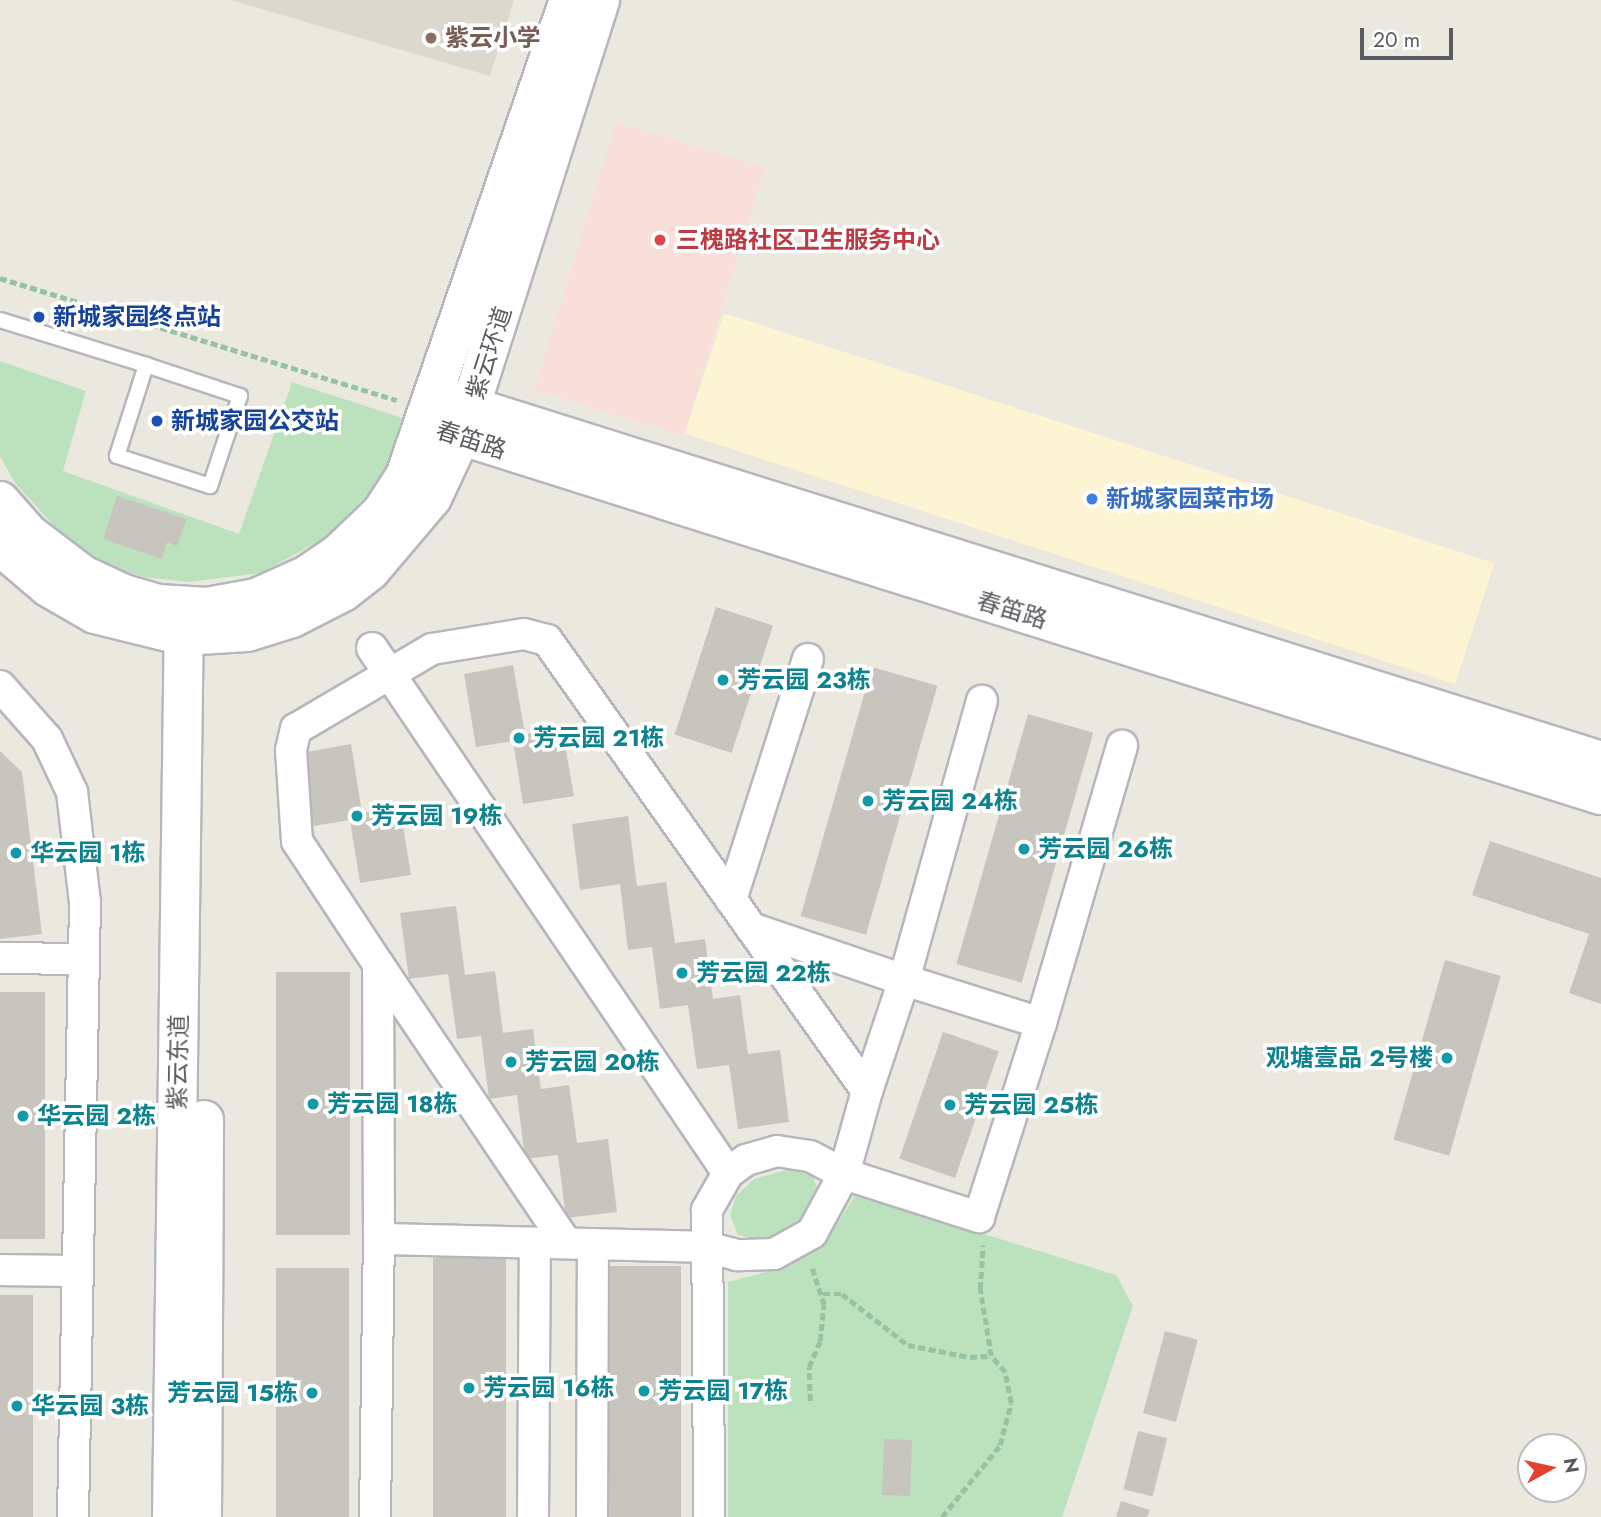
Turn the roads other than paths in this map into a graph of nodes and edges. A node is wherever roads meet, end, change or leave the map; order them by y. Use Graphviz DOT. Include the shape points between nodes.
graph roads {
  1 [pos="569,0"];
  2 [pos="600,0"];
  3 [pos="0,320"];
  4 [pos="146,365"];
  5 [pos="429,409"];
  6 [pos="467,421"];
  7 [pos="0,501"];
  8 [pos="0,546"];
  9 [pos="128,611"];
  10 [pos="193,625"];
  11 [pos="372,648"];
  12 [pos="808,659"];
  13 [pos="390,677"];
  14 [pos="0,686"];
  15 [pos="982,701"];
  16 [pos="195,706"];
  17 [pos="1122,747"];
  18 [pos="1601,761"];
  19 [pos="1601,794"];
  20 [pos="731,900"];
  21 [pos="751,929"];
  22 [pos="0,958"];
  23 [pos="84,958"];
  24 [pos="378,964"];
  25 [pos="904,980"];
  26 [pos="1041,1023"];
  27 [pos="867,1091"];
  28 [pos="728,1173"];
  29 [pos="844,1174"];
  30 [pos="379,1239"];
  31 [pos="535,1243"];
  32 [pos="580,1244"];
  33 [pos="707,1247"];
  34 [pos="0,1270"];
  35 [pos="78,1271"];
  36 [pos="73,1517"];
  37 [pos="172,1517"];
  38 [pos="202,1517"];
  39 [pos="375,1517"];
  40 [pos="533,1517"];
  41 [pos="592,1517"];
  42 [pos="709,1517"];
  1 -- 5 [label="street, 紫云环道"];
  2 -- 6 [label="street, 紫云环道"];
  3 -- 4 [label="lane"];
  4 -- 4 [label="lane" via="117,456 210,486 240,396"];
  5 -- 6 [label="street, 春笛路"];
  5 -- 10 [label="street, 紫云环道" via="405,476 389,502 337,555 274,592"];
  6 -- 10 [label="street, 紫云环道" via="432,498 370,571 343,593 292,618 247,632"];
  6 -- 18 [label="street, 春笛路"];
  6 -- 19 [label="street, 春笛路"];
  7 -- 9 [label="street, 紫云环道" via="55,557"];
  8 -- 9 [label="street, 紫云环道" via="48,587"];
  9 -- 10 [label="street, 紫云环道"];
  9 -- 16 [label="street" via="166,655"];
  10 -- 16 [label="street, 紫云东道"];
  11 -- 13 [label="street"];
  12 -- 20 [label="street"];
  13 -- 20 [label="street" via="432,649 524,634 547,640"];
  13 -- 24 [label="street" via="296,729 291,750 297,841"];
  13 -- 28 [label="street"];
  14 -- 23 [label="street" via="47,738 72,792 85,902"];
  15 -- 25 [label="street"];
  16 -- 37 [label="street, 紫云东道"];
  16 -- 38 [label="street, 紫云东道"];
  17 -- 26 [label="street"];
  20 -- 21 [label="street"];
  21 -- 25 [label="street"];
  21 -- 27 [label="street"];
  22 -- 23 [label="street"];
  23 -- 35 [label="street"];
  24 -- 30 [label="street"];
  24 -- 32 [label="street"];
  25 -- 26 [label="street"];
  25 -- 27 [label="street"];
  26 -- 29 [label="street" via="979,1217"];
  27 -- 29 [label="street"];
  28 -- 29 [label="street" via="746,1160 777,1151 810,1156"];
  28 -- 33 [label="street" via="707,1210"];
  29 -- 33 [label="street" via="812,1233 774,1254 737,1255"];
  30 -- 31 [label="street"];
  30 -- 39 [label="street"];
  31 -- 32 [label="street"];
  31 -- 40 [label="street"];
  32 -- 33 [label="street"];
  32 -- 41 [label="street"];
  33 -- 42 [label="street"];
  34 -- 35 [label="street"];
  35 -- 36 [label="street"];
}
